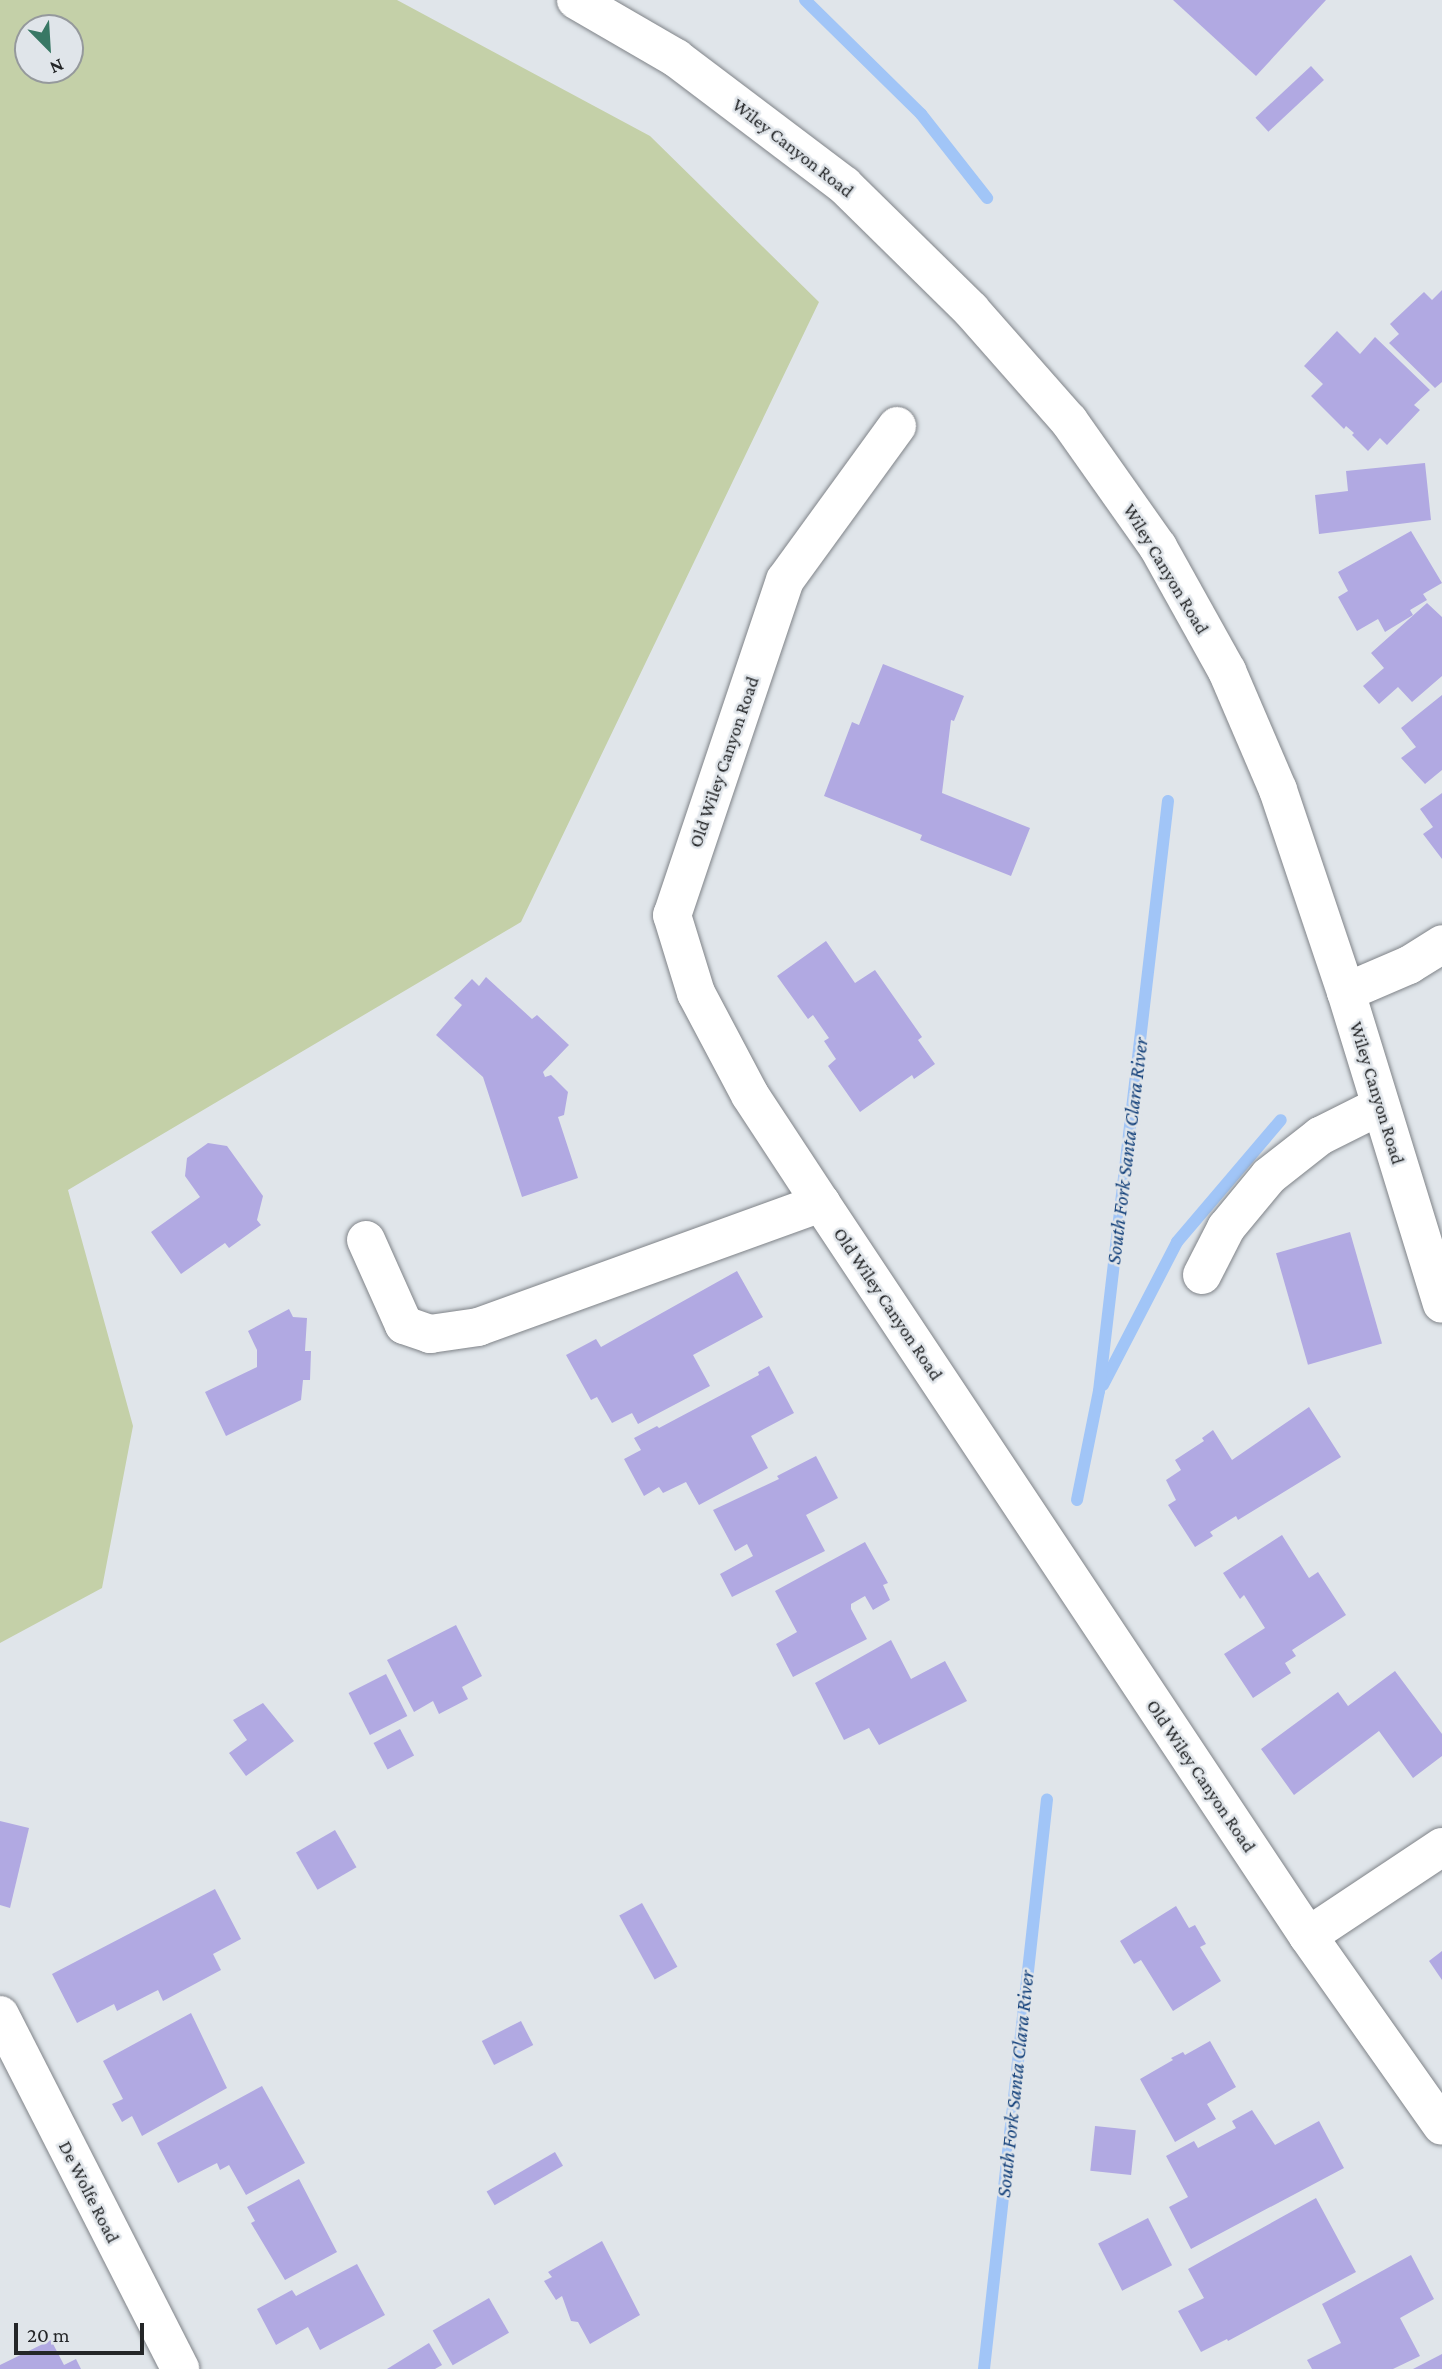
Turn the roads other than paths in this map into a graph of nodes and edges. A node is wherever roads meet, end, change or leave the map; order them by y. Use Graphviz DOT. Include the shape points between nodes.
graph roads {
  1 [pos="576,0"];
  2 [pos="897,426"];
  3 [pos="1442,944"];
  4 [pos="1346,992"];
  5 [pos="1380,1106"];
  6 [pos="821,1203"];
  7 [pos="366,1240"];
  8 [pos="1202,1275"];
  9 [pos="1442,1304"];
  10 [pos="1442,1847"];
  11 [pos="1308,1936"];
  12 [pos="0,2015"];
  13 [pos="1442,2126"];
  14 [pos="180,2369"];
  1 -- 4 [label="street, Wiley Canyon Road" via="676,58 844,185 971,310 1069,421 1158,547 1227,671 1278,790"];
  2 -- 6 [label="street, Old Wiley Canyon Road" via="786,580 672,915 696,993 750,1095"];
  3 -- 4 [label="street" via="1409,965"];
  4 -- 5 [label="street, Wiley Canyon Road"];
  5 -- 8 [label="street" via="1320,1136 1269,1176 1226,1228"];
  5 -- 9 [label="street, Wiley Canyon Road"];
  6 -- 7 [label="street" via="478,1327 430,1334 404,1325"];
  6 -- 11 [label="street, Old Wiley Canyon Road"];
  10 -- 11 [label="street"];
  11 -- 13 [label="street, Old Wiley Canyon Road"];
  12 -- 14 [label="street, De Wolfe Road"];
}
